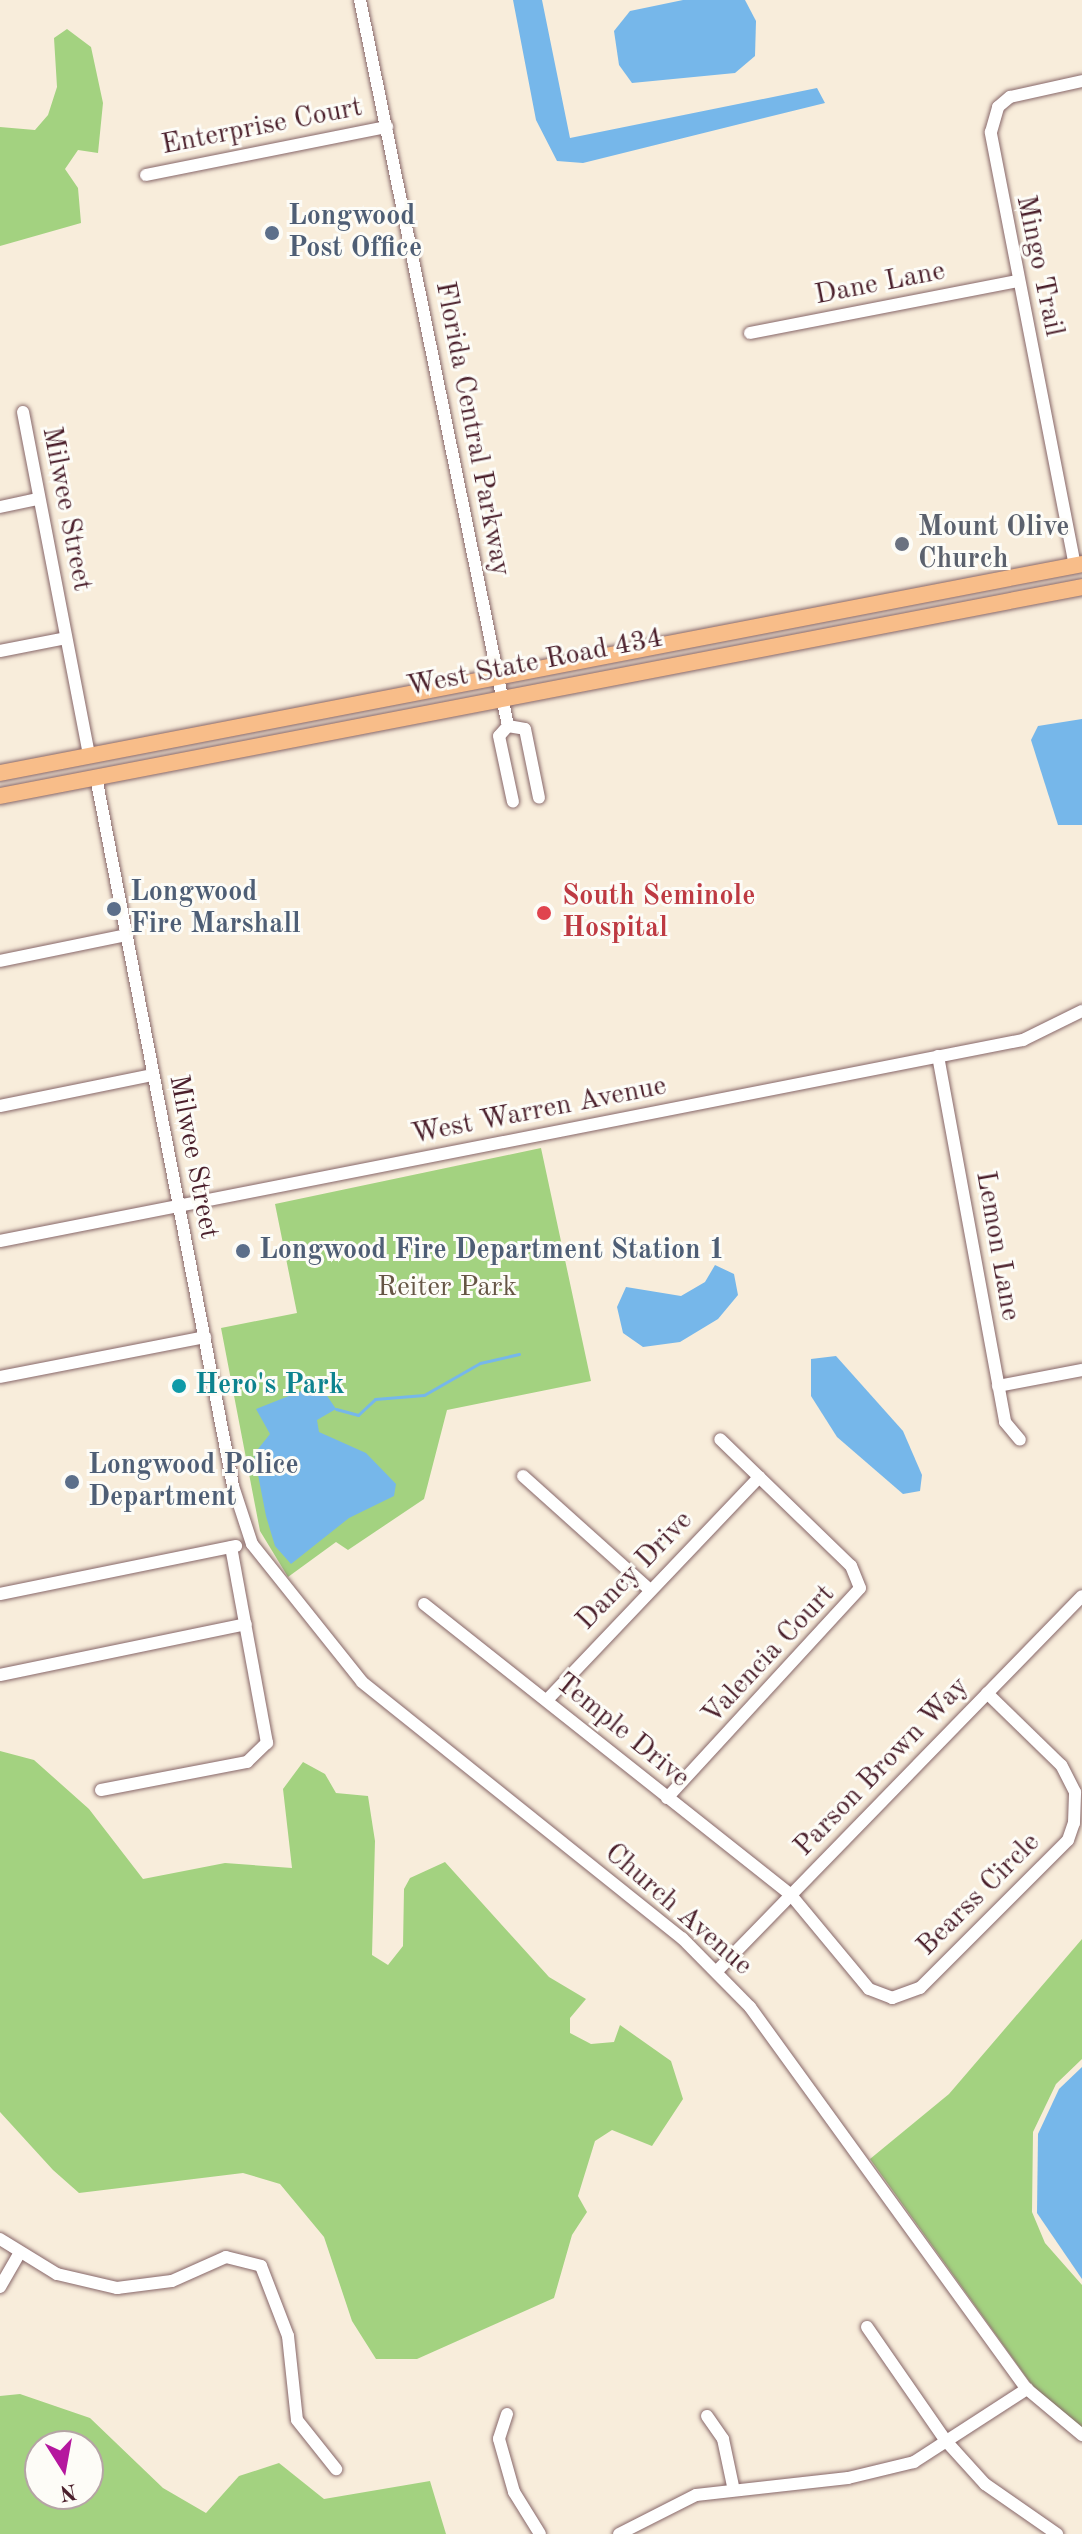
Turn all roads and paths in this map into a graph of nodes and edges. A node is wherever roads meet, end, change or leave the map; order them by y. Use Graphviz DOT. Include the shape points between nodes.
graph roads {
  1 [pos="360,0"];
  2 [pos="1082,81"];
  3 [pos="387,127"];
  4 [pos="146,175"];
  5 [pos="1018,281"];
  6 [pos="750,333"];
  7 [pos="23,412"];
  8 [pos="39,499"];
  9 [pos="0,507"];
  10 [pos="1079,565"];
  11 [pos="1082,587"];
  12 [pos="1048,593"];
  13 [pos="66,638"];
  14 [pos="0,651"];
  15 [pos="497,674"];
  16 [pos="502,696"];
  17 [pos="508,726"];
  18 [pos="124,749"];
  19 [pos="89,756"];
  20 [pos="0,773"];
  21 [pos="96,777"];
  22 [pos="56,785"];
  23 [pos="0,796"];
  24 [pos="539,798"];
  25 [pos="513,802"];
  26 [pos="127,935"];
  27 [pos="0,961"];
  28 [pos="1082,1011"];
  29 [pos="938,1056"];
  30 [pos="153,1075"];
  31 [pos="0,1106"];
  32 [pos="178,1206"];
  33 [pos="0,1241"];
  34 [pos="205,1337"];
  35 [pos="1082,1370"];
  36 [pos="0,1377"];
  37 [pos="998,1386"];
  38 [pos="720,1439"];
  39 [pos="1020,1440"];
  40 [pos="523,1476"];
  41 [pos="759,1477"];
  42 [pos="252,1544"];
  43 [pos="231,1547"];
  44 [pos="650,1590"];
  45 [pos="0,1594"];
  46 [pos="1082,1596"];
  47 [pos="424,1604"];
  48 [pos="246,1624"];
  49 [pos="0,1675"];
  50 [pos="987,1693"];
  51 [pos="547,1700"];
  52 [pos="101,1790"];
  53 [pos="667,1798"];
  54 [pos="791,1895"];
  55 [pos="717,1971"];
  56 [pos="0,2239"];
  57 [pos="19,2254"];
  58 [pos="0,2287"];
  59 [pos="867,2327"];
  60 [pos="1027,2389"];
  61 [pos="507,2414"];
  62 [pos="707,2416"];
  63 [pos="1082,2435"];
  64 [pos="946,2441"];
  65 [pos="336,2469"];
  66 [pos="733,2486"];
  67 [pos="540,2534"];
  68 [pos="619,2534"];
  69 [pos="1057,2534"];
  1 -- 3 [label="street, Florida Central Parkway"];
  2 -- 5 [label="street, Mingo Trail" via="1010,97 995,118 991,157"];
  3 -- 4 [label="street, Enterprise Court"];
  3 -- 15 [label="street, Florida Central Parkway"];
  5 -- 6 [label="street, Dane Lane"];
  5 -- 10 [label="street, Mingo Trail"];
  7 -- 8 [label="street, Milwee Street"];
  8 -- 9 [label="street"];
  8 -- 13 [label="street, Milwee Street"];
  10 -- 12 [label="main road"];
  10 -- 15 [label="main road, West State Road 434"];
  11 -- 12 [label="main road, West State Road 434"];
  12 -- 16 [label="main road, West State Road 434"];
  13 -- 14 [label="street"];
  13 -- 19 [label="street, Milwee Street"];
  15 -- 16 [label="street, Florida Central Parkway"];
  15 -- 18 [label="main road, West State Road 434"];
  16 -- 17 [label="street, Florida Central Parkway"];
  16 -- 21 [label="main road, West State Road 434"];
  17 -- 24 [label="street, Florida Central Parkway" via="525,729"];
  17 -- 25 [label="street, Florida Central Parkway" via="499,736"];
  18 -- 19 [label="main road, West State Road 434"];
  18 -- 21 [label="main road"];
  19 -- 20 [label="main road, West State Road 434"];
  19 -- 22 [label="main road"];
  21 -- 22 [label="main road, West State Road 434"];
  21 -- 26 [label="street, Milwee Street"];
  22 -- 23 [label="main road, West State Road 434"];
  26 -- 27 [label="street"];
  26 -- 30 [label="street, Milwee Street"];
  28 -- 29 [label="street, West Warren Avenue" via="1023,1040"];
  29 -- 32 [label="street, West Warren Avenue"];
  29 -- 37 [label="street, Lemon Lane"];
  30 -- 31 [label="street"];
  30 -- 32 [label="street, Milwee Street"];
  32 -- 33 [label="street, West Warren Avenue"];
  32 -- 34 [label="street, Milwee Street"];
  34 -- 36 [label="street"];
  34 -- 42 [label="street, Milwee Street"];
  35 -- 37 [label="street"];
  37 -- 39 [label="street, Lemon Lane" via="1005,1422"];
  38 -- 41 [label="street, Valencia Court"];
  40 -- 44 [label="street"];
  41 -- 44 [label="street, Dancy Drive"];
  41 -- 53 [label="street, Valencia Court" via="851,1566 860,1588"];
  42 -- 43 [label="street"];
  42 -- 55 [label="street, Church Avenue" via="362,1682"];
  43 -- 45 [label="street"];
  43 -- 48 [label="street"];
  44 -- 51 [label="street, Dancy Drive"];
  46 -- 50 [label="street, Parson Brown Way"];
  47 -- 51 [label="street, Temple Drive"];
  48 -- 49 [label="street"];
  48 -- 52 [label="street" via="267,1732 262,1751 247,1762"];
  50 -- 54 [label="street, Parson Brown Way"];
  50 -- 54 [label="street, Bearss Circle" via="1069,1777 1077,1809 1068,1840 907,1996 869,1989"];
  51 -- 53 [label="street, Temple Drive"];
  53 -- 54 [label="street, Temple Drive"];
  54 -- 55 [label="street, Parson Brown Way"];
  55 -- 60 [label="street, Church Avenue" via="782,2048"];
  56 -- 57 [label="street"];
  57 -- 58 [label="street"];
  57 -- 65 [label="street" via="57,2274 117,2288 172,2281 226,2257 261,2266 288,2336 297,2420"];
  59 -- 64 [label="street"];
  60 -- 63 [label="street, Church Avenue"];
  60 -- 64 [label="street"];
  61 -- 67 [label="street" via="503,2452 514,2492"];
  62 -- 66 [label="street" via="723,2439"];
  64 -- 66 [label="street" via="914,2462 875,2473"];
  64 -- 69 [label="street" via="985,2484"];
  66 -- 68 [label="street" via="664,2507"];
}
